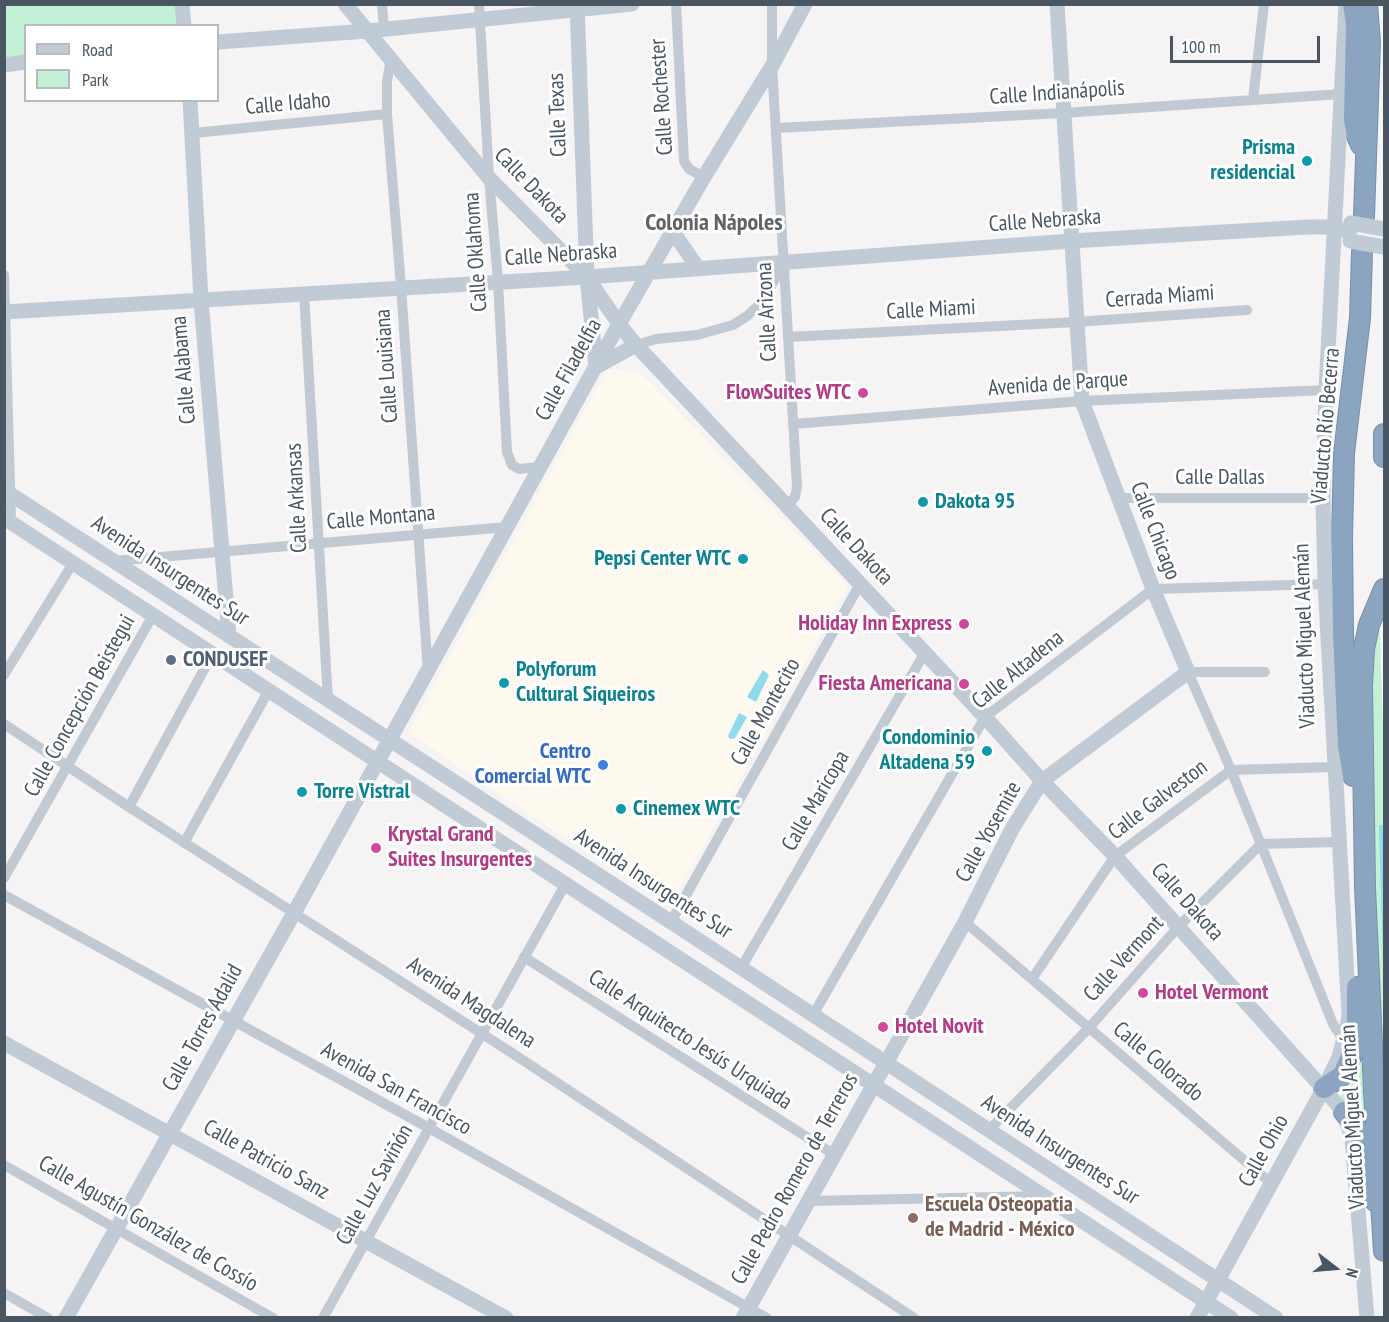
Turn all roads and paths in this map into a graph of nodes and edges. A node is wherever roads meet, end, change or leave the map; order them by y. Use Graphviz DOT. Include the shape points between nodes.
graph roads {
  1 [pos="182,4"];
  2 [pos="345,4"];
  3 [pos="382,4"];
  4 [pos="632,4"];
  5 [pos="676,4"];
  6 [pos="772,4"];
  7 [pos="805,4"];
  8 [pos="1057,4"];
  9 [pos="1264,4"];
  10 [pos="1346,4"];
  11 [pos="1353,4"];
  12 [pos="1367,4"];
  13 [pos="577,7"];
  14 [pos="479,12"];
  15 [pos="184,24"];
  16 [pos="384,29"];
  17 [pos="367,31"];
  18 [pos="219,42"];
  19 [pos="391,58"];
  20 [pos="24,62"];
  21 [pos="4,65"];
  22 [pos="772,66"];
  23 [pos="1341,94"];
  24 [pos="1253,99"];
  25 [pos="190,102"];
  26 [pos="1063,112"];
  27 [pos="387,114"];
  28 [pos="776,128"];
  29 [pos="193,133"];
  30 [pos="1366,156"];
  31 [pos="704,177"];
  32 [pos="489,178"];
  33 [pos="1384,229"];
  34 [pos="673,232"];
  35 [pos="1350,233"];
  36 [pos="1384,238"];
  37 [pos="1071,241"];
  38 [pos="1384,248"];
  39 [pos="783,264"];
  40 [pos="698,268"];
  41 [pos="651,271"];
  42 [pos="4,275"];
  43 [pos="587,277"];
  44 [pos="498,281"];
  45 [pos="401,287"];
  46 [pos="304,293"];
  47 [pos="201,300"];
  48 [pos="1247,310"];
  49 [pos="6,311"];
  50 [pos="1076,322"];
  51 [pos="619,324"];
  52 [pos="788,337"];
  53 [pos="636,345"];
  54 [pos="596,367"];
  55 [pos="1326,390"];
  56 [pos="1082,401"];
  57 [pos="793,424"];
  58 [pos="1384,434"];
  59 [pos="1384,457"];
  60 [pos="540,467"];
  61 [pos="8,493"];
  62 [pos="1117,498"];
  63 [pos="1323,498"];
  64 [pos="787,507"];
  65 [pos="8,521"];
  66 [pos="507,527"];
  67 [pos="419,535"];
  68 [pos="320,543"];
  69 [pos="222,551"];
  70 [pos="114,561"];
  71 [pos="73,563"];
  72 [pos="860,584"];
  73 [pos="1325,584"];
  74 [pos="1153,589"];
  75 [pos="1382,594"];
  76 [pos="153,615"];
  77 [pos="229,636"];
  78 [pos="213,653"];
  79 [pos="924,654"];
  80 [pos="428,671"];
  81 [pos="1188,672"];
  82 [pos="1265,672"];
  83 [pos="4,675"];
  84 [pos="269,690"];
  85 [pos="328,700"];
  86 [pos="985,717"];
  87 [pos="4,724"];
  88 [pos="390,740"];
  89 [pos="378,760"];
  90 [pos="68,766"];
  91 [pos="1334,766"];
  92 [pos="1231,770"];
  93 [pos="1042,781"];
  94 [pos="129,807"];
  95 [pos="1363,819"];
  96 [pos="1338,842"];
  97 [pos="184,843"];
  98 [pos="1261,844"];
  99 [pos="1115,856"];
  100 [pos="4,878"];
  101 [pos="566,883"];
  102 [pos="1365,886"];
  103 [pos="4,896"];
  104 [pos="294,913"];
  105 [pos="671,922"];
  106 [pos="965,922"];
  107 [pos="1179,926"];
  108 [pos="524,957"];
  109 [pos="741,968"];
  110 [pos="1032,979"];
  111 [pos="813,1015"];
  112 [pos="232,1022"];
  113 [pos="1088,1029"];
  114 [pos="482,1034"];
  115 [pos="1344,1041"];
  116 [pos="4,1042"];
  117 [pos="886,1063"];
  118 [pos="874,1084"];
  119 [pos="1324,1088"];
  120 [pos="1344,1112"];
  121 [pos="429,1128"];
  122 [pos="989,1130"];
  123 [pos="170,1133"];
  124 [pos="835,1155"];
  125 [pos="4,1165"];
  126 [pos="1272,1184"];
  127 [pos="1045,1196"];
  128 [pos="809,1201"];
  129 [pos="1382,1221"];
  130 [pos="116,1229"];
  131 [pos="790,1234"];
  132 [pos="366,1240"];
  133 [pos="1384,1251"];
  134 [pos="1219,1280"];
  135 [pos="4,1293"];
  136 [pos="1206,1301"];
  137 [pos="746,1312"];
  138 [pos="48,1317"];
  139 [pos="66,1317"];
  140 [pos="273,1317"];
  141 [pos="323,1317"];
  142 [pos="506,1317"];
  143 [pos="767,1317"];
  144 [pos="914,1317"];
  145 [pos="1197,1317"];
  146 [pos="1231,1317"];
  147 [pos="1276,1317"];
  148 [pos="1367,1317"];
  1 -- 15 [label="street"];
  2 -- 17 [label="street, Calle Dakota"];
  3 -- 16 [label="street"];
  4 -- 13 [label="street"];
  5 -- 31 [label="street, Calle Rochester" via="684,161 688,169"];
  6 -- 22 [label="street, Calle Arizona"];
  7 -- 22 [label="street, Calle Filadelfia"];
  8 -- 26 [label="street, Calle Chicago"];
  9 -- 24 [label="street"];
  10 -- 23 [label="street"];
  11 -- 30 [label="highway" via="1354,120"];
  12 -- 30 [label="highway, Viaducto Río Becerra" via="1370,42"];
  13 -- 14 [label="street"];
  13 -- 43 [label="street, Calle Texas"];
  14 -- 16 [label="street"];
  14 -- 32 [label="street, Calle Oklahoma"];
  16 -- 17 [label="street"];
  17 -- 18 [label="street"];
  17 -- 19 [label="street, Calle Dakota"];
  19 -- 27 [label="street, Calle Louisiana"];
  19 -- 32 [label="street, Calle Dakota"];
  20 -- 21 [label="street"];
  22 -- 28 [label="street, Calle Arizona"];
  22 -- 31 [label="street, Calle Filadelfia"];
  23 -- 24 [label="street, Calle Indianápolis"];
  23 -- 35 [label="street" via="1336,209"];
  24 -- 26 [label="street, Calle Indianápolis"];
  25 -- 29 [label="street, Calle Alabama"];
  26 -- 28 [label="street, Calle Indianápolis"];
  26 -- 37 [label="street, Calle Chicago"];
  27 -- 29 [label="street, Calle Idaho"];
  27 -- 45 [label="street, Calle Louisiana"];
  28 -- 39 [label="street, Calle Arizona"];
  29 -- 47 [label="street, Calle Alabama"];
  30 -- 35 [label="highway, Viaducto Río Becerra"];
  31 -- 34 [label="street, Calle Filadelfia"];
  32 -- 43 [label="street, Calle Dakota"];
  32 -- 44 [label="street, Calle Oklahoma"];
  33 -- 35 [label="street, bridge"];
  34 -- 40 [label="street"];
  34 -- 41 [label="street, Calle Filadelfia"];
  35 -- 36 [label="street"];
  35 -- 37 [label="street, Calle Nebraska" via="1308,227"];
  35 -- 38 [label="street, bridge"];
  35 -- 55 [label="street, Viaducto Miguel Alemán"];
  35 -- 95 [label="highway, Viaducto Río Becerra" via="1360,318 1344,453 1343,633 1348,746"];
  37 -- 39 [label="street, Calle Nebraska"];
  37 -- 50 [label="street, Calle Chicago"];
  39 -- 40 [label="street, Calle Nebraska"];
  39 -- 52 [label="street, Calle Arizona"];
  39 -- 53 [label="street" via="758,306 733,325"];
  40 -- 41 [label="street, Calle Nebraska"];
  41 -- 43 [label="street, Calle Nebraska"];
  41 -- 51 [label="street, Calle Filadelfia"];
  42 -- 49 [label="street"];
  43 -- 44 [label="street, Calle Nebraska"];
  43 -- 51 [label="street, Calle Dakota"];
  43 -- 54 [label="street, Calle Texas"];
  44 -- 45 [label="street, Calle Nebraska"];
  44 -- 60 [label="street, Calle Oklahoma" via="507,452 512,465 519,469"];
  45 -- 46 [label="street, Calle Nebraska"];
  45 -- 67 [label="street, Calle Louisiana"];
  46 -- 47 [label="street, Calle Nebraska"];
  46 -- 68 [label="street, Calle Arkansas"];
  47 -- 49 [label="street, Calle Nebraska"];
  47 -- 69 [label="street, Calle Alabama"];
  48 -- 50 [label="street, Cerrada Miami"];
  49 -- 61 [label="street"];
  50 -- 52 [label="street, Calle Miami"];
  50 -- 56 [label="street, Calle Chicago"];
  51 -- 53 [label="street, Calle Dakota"];
  51 -- 54 [label="street, Calle Filadelfia"];
  52 -- 57 [label="street, Calle Arizona"];
  53 -- 54 [label="street"];
  53 -- 64 [label="street, Calle Dakota"];
  54 -- 60 [label="street, Calle Filadelfia"];
  55 -- 56 [label="street, Avenida de Parque"];
  55 -- 63 [label="street, Viaducto Miguel Alemán"];
  56 -- 57 [label="street, Avenida de Parque"];
  56 -- 62 [label="street, Calle Chicago"];
  57 -- 64 [label="street, Calle Arizona" via="797,487"];
  58 -- 59 [label="highway"];
  60 -- 66 [label="street, Calle Filadelfia"];
  61 -- 65 [label="street"];
  61 -- 70 [label="street, Avenida Insurgentes Sur"];
  62 -- 63 [label="street, Calle Dallas"];
  62 -- 74 [label="street, Calle Chicago"];
  63 -- 73 [label="street, Viaducto Miguel Alemán"];
  64 -- 72 [label="street, Calle Dakota"];
  65 -- 71 [label="street, Avenida Insurgentes Sur"];
  66 -- 67 [label="street, Calle Montana"];
  66 -- 80 [label="street, Calle Filadelfia"];
  67 -- 68 [label="street, Calle Montana"];
  67 -- 80 [label="street, Calle Louisiana"];
  68 -- 69 [label="street, Calle Montana"];
  68 -- 85 [label="street, Calle Arkansas"];
  69 -- 70 [label="street, Calle Montana"];
  69 -- 77 [label="street, Calle Alabama"];
  70 -- 77 [label="street, Avenida Insurgentes Sur"];
  71 -- 76 [label="street, Avenida Insurgentes Sur"];
  71 -- 83 [label="street"];
  72 -- 79 [label="street, Calle Dakota"];
  72 -- 105 [label="street, Calle Montecito"];
  73 -- 74 [label="street"];
  73 -- 91 [label="street, Viaducto Miguel Alemán"];
  74 -- 81 [label="street, Calle Chicago"];
  74 -- 86 [label="street, Calle Altadena"];
  75 -- 95 [label="highway, Viaducto Miguel Alemán" via="1369,625 1362,669"];
  76 -- 78 [label="street, Avenida Insurgentes Sur"];
  76 -- 90 [label="street, Calle Concepción Beistegui"];
  77 -- 85 [label="street, Avenida Insurgentes Sur"];
  78 -- 84 [label="street, Avenida Insurgentes Sur"];
  78 -- 94 [label="street"];
  79 -- 86 [label="street, Calle Dakota"];
  79 -- 109 [label="street, Calle Maricopa"];
  80 -- 88 [label="street, Calle Filadelfia"];
  81 -- 82 [label="street"];
  81 -- 92 [label="street, Calle Chicago"];
  81 -- 93 [label="street, Calle Yosemite"];
  84 -- 89 [label="street, Avenida Insurgentes Sur"];
  84 -- 97 [label="street"];
  85 -- 88 [label="street, Avenida Insurgentes Sur"];
  86 -- 93 [label="street, Calle Dakota"];
  86 -- 111 [label="street, Calle Altadena"];
  87 -- 90 [label="street, Avenida Magdalena"];
  88 -- 89 [label="street, Calle Filadelfia"];
  88 -- 105 [label="street, Avenida Insurgentes Sur"];
  89 -- 101 [label="street, Avenida Insurgentes Sur"];
  89 -- 104 [label="street, Calle Torres Adalid"];
  90 -- 94 [label="street, Avenida Magdalena"];
  90 -- 100 [label="street, Calle Concepción Beistegui"];
  91 -- 92 [label="street, Calle Galveston"];
  91 -- 96 [label="street, Viaducto Miguel Alemán"];
  92 -- 98 [label="street, Calle Chicago"];
  92 -- 99 [label="street, Calle Galveston"];
  93 -- 99 [label="street, Calle Dakota"];
  93 -- 106 [label="street, Calle Yosemite" via="1012,829"];
  94 -- 97 [label="street, Avenida Magdalena"];
  95 -- 102 [label="highway, Viaducto Miguel Alemán"];
  96 -- 98 [label="street"];
  96 -- 115 [label="street, Viaducto Miguel Alemán" via="1349,1015"];
  97 -- 104 [label="street, Avenida Magdalena"];
  98 -- 107 [label="street, Calle Vermont"];
  98 -- 115 [label="street, Calle Chicago" via="1333,1024"];
  99 -- 107 [label="street, Calle Dakota"];
  99 -- 110 [label="street, Calle Galveston"];
  101 -- 108 [label="street, Calle Luz Saviñón"];
  101 -- 118 [label="street, Avenida Insurgentes Sur"];
  102 -- 119 [label="highway" via="1355,931 1356,1040 1347,1070"];
  102 -- 129 [label="highway, Viaducto Miguel Alemán"];
  103 -- 112 [label="street, Avenida San Francisco"];
  104 -- 112 [label="street, Calle Torres Adalid"];
  104 -- 114 [label="street, Avenida Magdalena"];
  105 -- 109 [label="street, Avenida Insurgentes Sur"];
  106 -- 110 [label="street, Calle Colorado"];
  106 -- 117 [label="street, Calle Yosemite"];
  107 -- 113 [label="street, Calle Vermont"];
  107 -- 119 [label="street, Calle Dakota"];
  108 -- 114 [label="street, Calle Luz Saviñón"];
  108 -- 124 [label="street, Calle Arquitecto Jesús Urquiada"];
  109 -- 111 [label="street, Avenida Insurgentes Sur"];
  110 -- 113 [label="street, Calle Colorado"];
  111 -- 117 [label="street, Avenida Insurgentes Sur"];
  112 -- 121 [label="street, Avenida San Francisco"];
  112 -- 123 [label="street, Calle Torres Adalid"];
  113 -- 122 [label="street, Calle Vermont"];
  113 -- 126 [label="street, Calle Colorado"];
  114 -- 121 [label="street, Calle Luz Saviñón"];
  114 -- 131 [label="street, Avenida Magdalena"];
  115 -- 119 [label="street, Calle Ohio"];
  116 -- 123 [label="street, Calle Patricio Sanz"];
  117 -- 118 [label="street, Calle Pedro Romero de Terreros"];
  117 -- 122 [label="street, Avenida Insurgentes Sur"];
  118 -- 124 [label="street, Calle Pedro Romero de Terreros"];
  118 -- 127 [label="street, Avenida Insurgentes Sur"];
  119 -- 120 [label="street, Calle Dakota"];
  119 -- 126 [label="street, Calle Ohio"];
  120 -- 129 [label="highway" via="1359,1132 1367,1178"];
  120 -- 148 [label="street, Viaducto Miguel Alemán" via="1352,1139"];
  121 -- 132 [label="street, Calle Luz Saviñón"];
  121 -- 137 [label="street, Avenida San Francisco"];
  122 -- 134 [label="street, Avenida Insurgentes Sur"];
  123 -- 130 [label="street, Calle Torres Adalid"];
  123 -- 132 [label="street, Calle Patricio Sanz"];
  124 -- 128 [label="street, Calle Pedro Romero de Terreros"];
  125 -- 130 [label="street, Calle Agustín González de Cossío"];
  126 -- 134 [label="street, Calle Ohio"];
  127 -- 128 [label="street"];
  127 -- 136 [label="street, Avenida Insurgentes Sur"];
  128 -- 131 [label="street, Calle Pedro Romero de Terreros"];
  129 -- 133 [label="highway, Viaducto Miguel Alemán"];
  130 -- 139 [label="street, Calle Torres Adalid"];
  130 -- 140 [label="street, Calle Agustín González de Cossío"];
  131 -- 137 [label="street, Calle Pedro Romero de Terreros"];
  131 -- 144 [label="street, Avenida Magdalena"];
  132 -- 141 [label="street, Calle Luz Saviñón"];
  132 -- 142 [label="street, Calle Patricio Sanz"];
  134 -- 136 [label="street, Calle Ohio"];
  134 -- 147 [label="street, Avenida Insurgentes Sur"];
  135 -- 138 [label="street"];
  136 -- 145 [label="street, Calle Ohio"];
  136 -- 146 [label="street, Avenida Insurgentes Sur"];
  137 -- 143 [label="street, Avenida San Francisco"];
}
